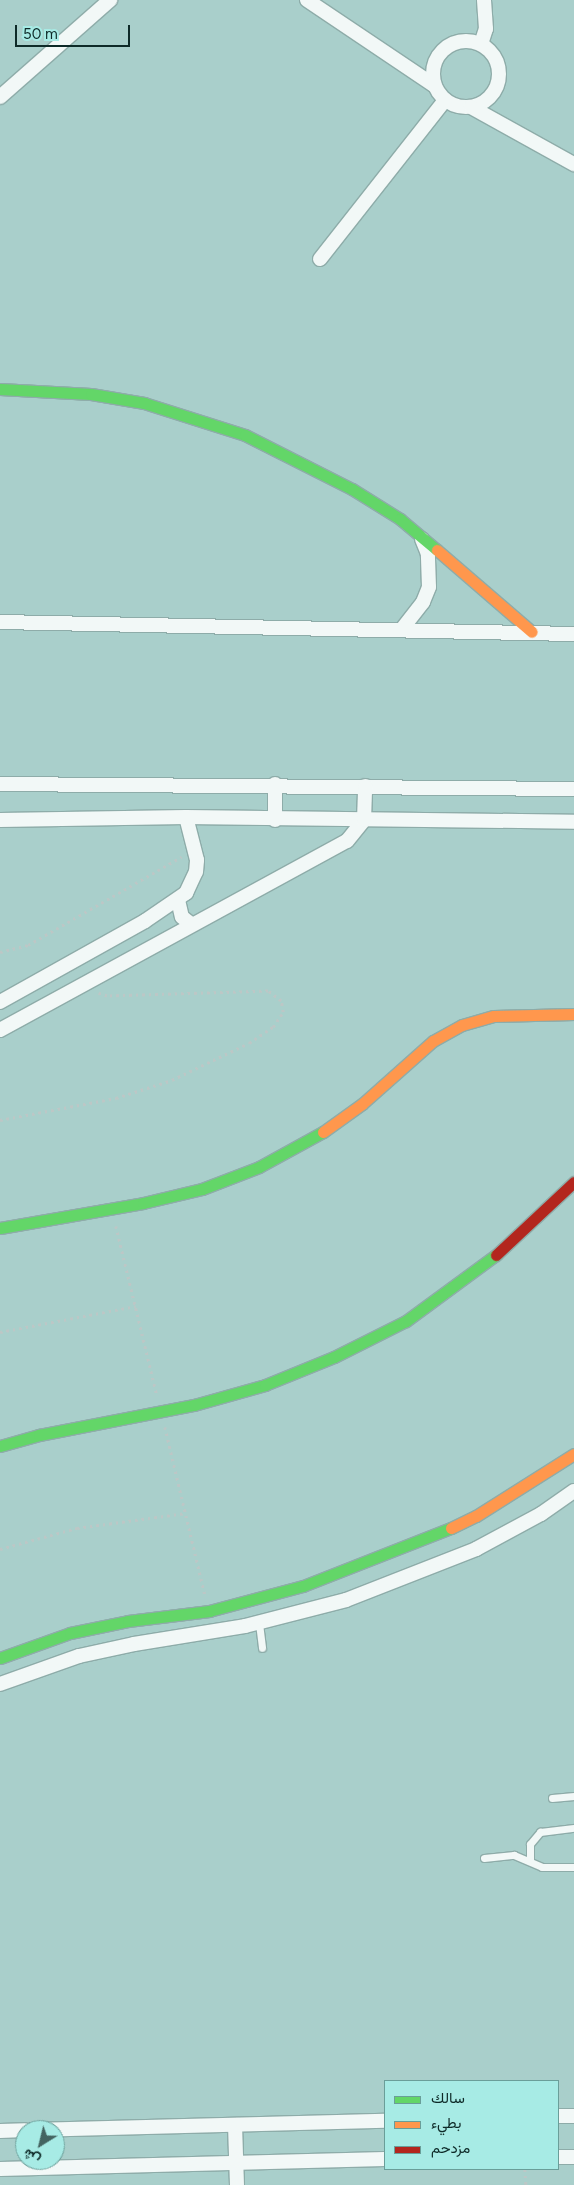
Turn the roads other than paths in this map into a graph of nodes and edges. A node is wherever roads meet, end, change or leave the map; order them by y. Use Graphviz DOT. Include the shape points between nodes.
graph roads {
  1 [pos="110,0"];
  2 [pos="307,0"];
  3 [pos="484,0"];
  4 [pos="481,44"];
  5 [pos="435,86"];
  6 [pos="0,97"];
  7 [pos="445,100"];
  8 [pos="471,107"];
  9 [pos="574,164"];
  10 [pos="320,259"];
  11 [pos="0,389"];
  12 [pos="422,538"];
  13 [pos="0,622"];
  14 [pos="402,630"];
  15 [pos="532,632"];
  16 [pos="574,634"];
  17 [pos="0,784"];
  18 [pos="275,784"];
  19 [pos="365,786"];
  20 [pos="574,789"];
  21 [pos="186,817"];
  22 [pos="0,820"];
  23 [pos="275,820"];
  24 [pos="364,820"];
  25 [pos="574,822"];
  26 [pos="178,900"];
  27 [pos="145,921"];
  28 [pos="191,924"];
  29 [pos="159,942"];
  30 [pos="0,1002"];
  31 [pos="574,1014"];
  32 [pos="0,1030"];
  33 [pos="574,1182"];
  34 [pos="0,1228"];
  35 [pos="0,1446"];
  36 [pos="574,1454"];
  37 [pos="574,1491"];
  38 [pos="259,1623"];
  39 [pos="262,1648"];
  40 [pos="0,1658"];
  41 [pos="0,1684"];
  42 [pos="574,1796"];
  43 [pos="552,1798"];
  44 [pos="574,1828"];
  45 [pos="484,1858"];
  46 [pos="530,1861"];
  47 [pos="574,1866"];
  48 [pos="559,2116"];
  49 [pos="574,2116"];
  50 [pos="384,2121"];
  51 [pos="235,2125"];
  52 [pos="65,2129"];
  53 [pos="15,2130"];
  54 [pos="0,2131"];
  55 [pos="559,2157"];
  56 [pos="574,2157"];
  57 [pos="384,2159"];
  58 [pos="237,2162"];
  59 [pos="0,2170"];
  60 [pos="237,2185"];
  1 -- 6 [label="street"];
  2 -- 5 [label="street"];
  3 -- 4 [label="street" via="486,29"];
  4 -- 5 [label="street" via="463,41 446,47 435,60"];
  4 -- 8 [label="street" via="494,57 499,75 493,92 480,104"];
  5 -- 7 [label="street"];
  7 -- 8 [label="street"];
  7 -- 10 [label="street"];
  8 -- 9 [label="street"];
  11 -- 12 [label="street" via="91,394 195,417 294,458 400,519"];
  12 -- 14 [label="street" via="428,554 429,586 423,602"];
  12 -- 15 [label="street"];
  13 -- 14 [label="street"];
  14 -- 15 [label="street"];
  15 -- 16 [label="street"];
  17 -- 18 [label="street"];
  18 -- 19 [label="street"];
  18 -- 23 [label="street"];
  19 -- 20 [label="street"];
  19 -- 24 [label="street"];
  21 -- 22 [label="street"];
  21 -- 23 [label="street"];
  21 -- 26 [label="street" via="195,849 196,872 192,883"];
  23 -- 24 [label="street"];
  24 -- 25 [label="street"];
  24 -- 28 [label="street" via="336,848"];
  26 -- 27 [label="street"];
  26 -- 28 [label="street" via="182,917"];
  27 -- 29 [label="street" via="154,927"];
  27 -- 30 [label="street"];
  28 -- 29 [label="street"];
  29 -- 32 [label="street"];
  31 -- 34 [label="street" via="494,1016 462,1025 433,1041 362,1104 313,1139 259,1167 202,1189 135,1205"];
  33 -- 35 [label="street" via="533,1224 472,1276 406,1321 334,1357 266,1384 194,1405 39,1435"];
  36 -- 40 [label="street" via="468,1520 419,1543 303,1586 209,1611 128,1621 70,1633"];
  37 -- 38 [label="street" via="541,1514 476,1549 346,1600"];
  38 -- 39 [label="lane"];
  38 -- 41 [label="street" via="79,1656"];
  42 -- 43 [label="lane"];
  44 -- 46 [label="lane" via="540,1832 530,1844"];
  45 -- 46 [label="lane" via="514,1854"];
  46 -- 47 [label="lane" via="547,1868"];
  48 -- 49 [label="street"];
  50 -- 51 [label="street"];
  51 -- 52 [label="street"];
  51 -- 58 [label="street"];
  53 -- 54 [label="street"];
  55 -- 56 [label="street"];
  57 -- 58 [label="street"];
  58 -- 59 [label="street"];
  58 -- 60 [label="street"];
}
